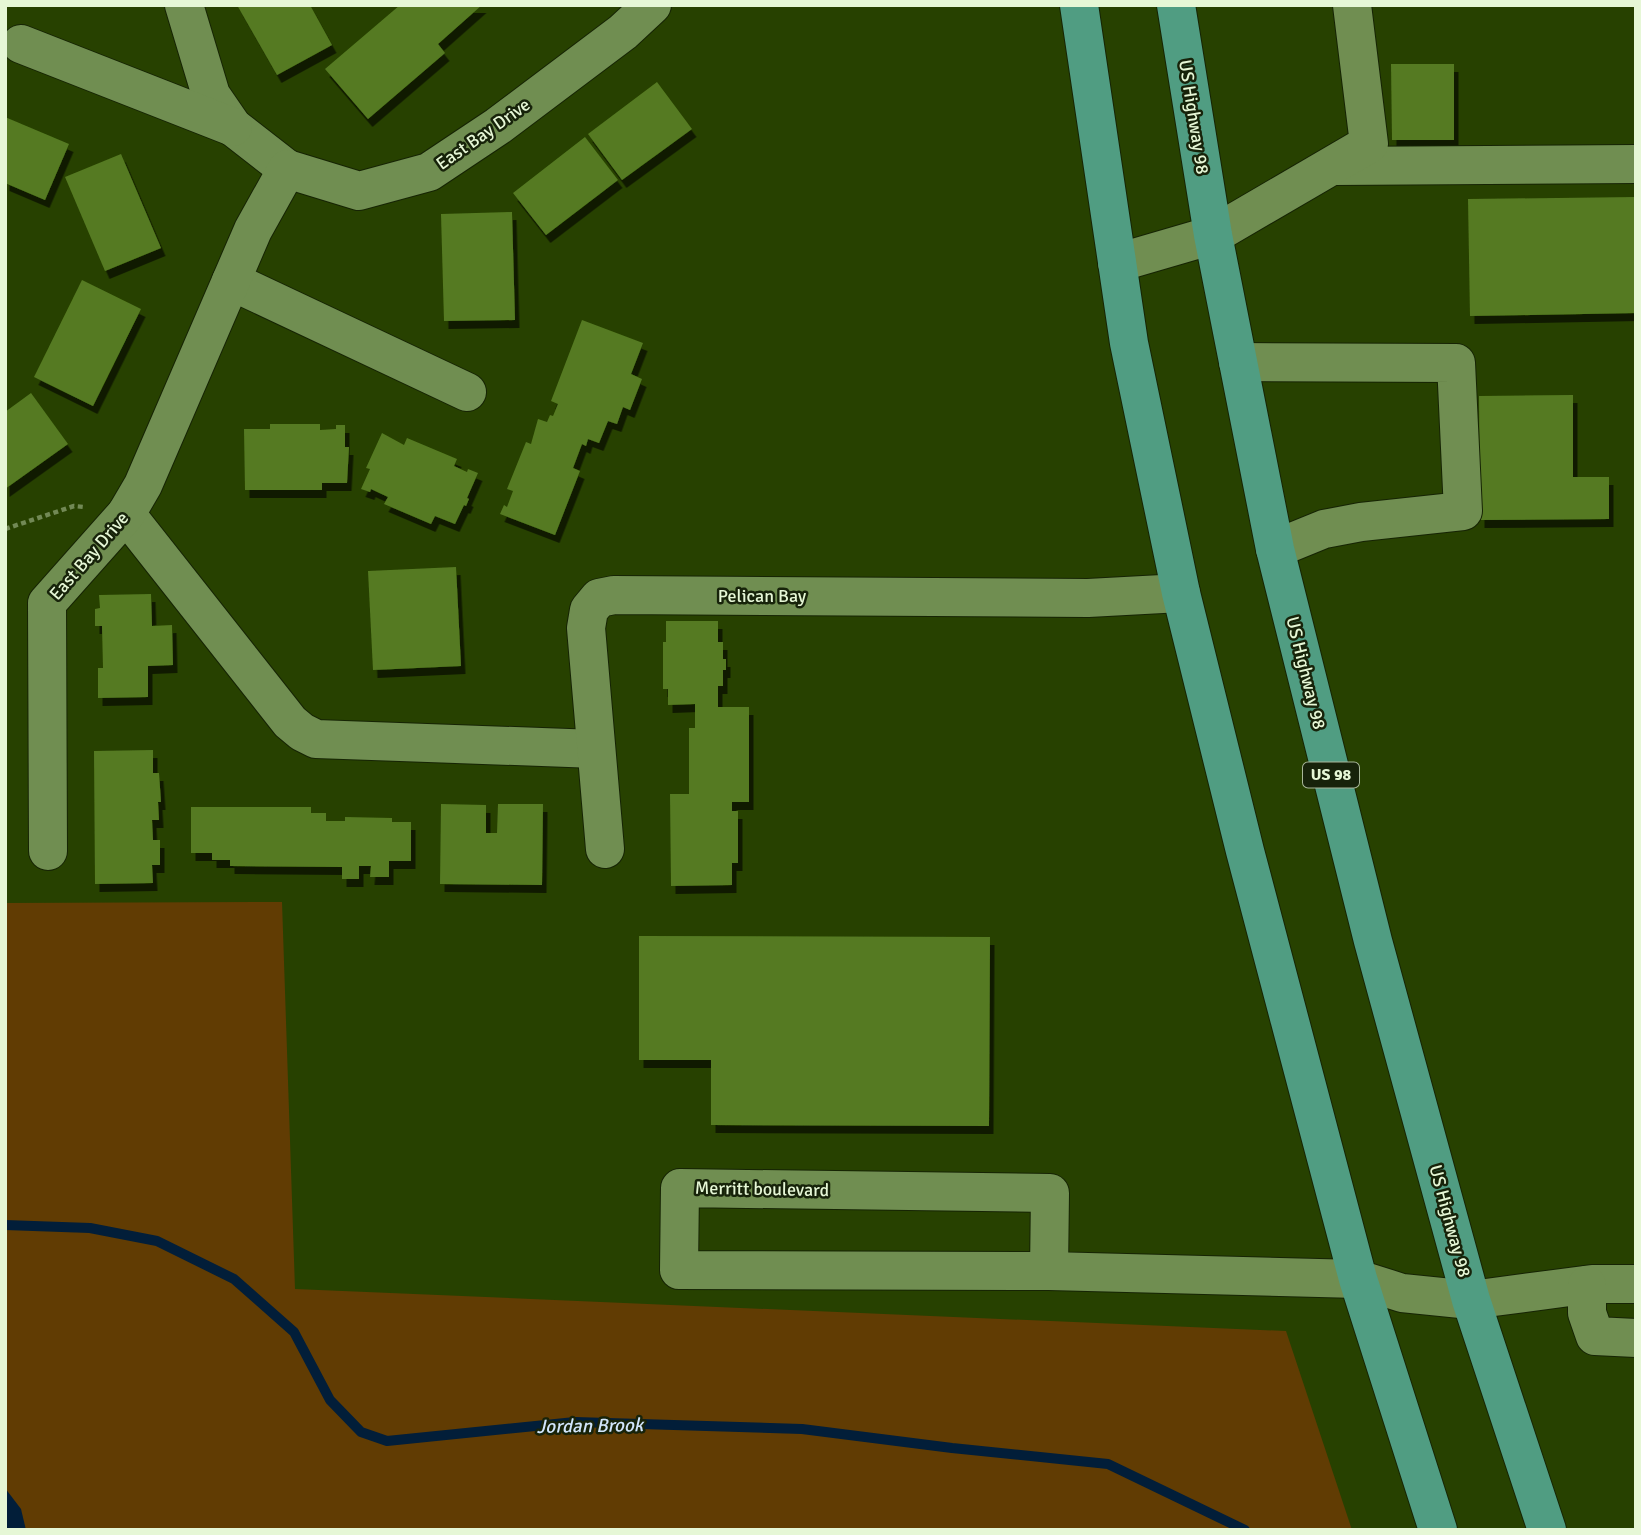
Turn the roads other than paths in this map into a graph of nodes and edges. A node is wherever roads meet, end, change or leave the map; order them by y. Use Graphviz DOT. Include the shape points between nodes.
graph roads {
  1 [pos="184,5"];
  2 [pos="652,5"];
  3 [pos="1079,5"];
  4 [pos="1176,5"];
  5 [pos="1352,5"];
  6 [pos="21,44"];
  7 [pos="233,127"];
  8 [pos="1636,164"];
  9 [pos="1331,166"];
  10 [pos="287,169"];
  11 [pos="1213,236"];
  12 [pos="1117,263"];
  13 [pos="231,281"];
  14 [pos="1238,362"];
  15 [pos="467,392"];
  16 [pos="127,514"];
  17 [pos="1275,549"];
  18 [pos="1181,593"];
  19 [pos="596,748"];
  20 [pos="605,849"];
  21 [pos="48,851"];
  22 [pos="1049,1271"];
  23 [pos="1357,1279"];
  24 [pos="1636,1284"];
  25 [pos="1587,1285"];
  26 [pos="1471,1300"];
  27 [pos="1636,1338"];
  28 [pos="1438,1530"];
  29 [pos="1547,1530"];
  1 -- 7 [label="street, East Bay Drive" via="211,95"];
  2 -- 10 [label="street, East Bay Drive" via="498,126 429,172 359,191"];
  3 -- 12 [label="main road"];
  4 -- 11 [label="main road, US Highway 98 / US 98"];
  5 -- 9 [label="street" via="1368,144"];
  6 -- 7 [label="street"];
  7 -- 10 [label="street, East Bay Drive"];
  8 -- 9 [label="street"];
  9 -- 11 [label="street"];
  10 -- 13 [label="street, East Bay Drive"];
  11 -- 12 [label="street"];
  11 -- 14 [label="main road, US Highway 98 / US 98"];
  12 -- 18 [label="main road"];
  13 -- 15 [label="street"];
  13 -- 16 [label="street, East Bay Drive"];
  14 -- 17 [label="main road, US Highway 98 / US 98"];
  14 -- 17 [label="street" via="1456,363 1463,511 1324,528"];
  16 -- 19 [label="street" via="290,722 309,736"];
  16 -- 21 [label="street, East Bay Drive" via="47,603"];
  17 -- 26 [label="main road, US Highway 98 / US 98" via="1373,941"];
  18 -- 19 [label="street, Pelican Bay" via="1088,598 599,598 589,610 586,628"];
  18 -- 23 [label="main road"];
  19 -- 20 [label="street, Pelican Bay"];
  22 -- 22 [label="street, Merritt boulevard" via="678,1270 680,1188 1050,1193"];
  22 -- 23 [label="street, Merritt boulevard"];
  23 -- 26 [label="street, Merritt boulevard" via="1402,1293"];
  23 -- 28 [label="main road"];
  24 -- 25 [label="street, Merritt boulevard"];
  25 -- 26 [label="street, Merritt boulevard"];
  25 -- 27 [label="street" via="1587,1313 1595,1336"];
  26 -- 29 [label="main road, US Highway 98 / US 98"];
}
